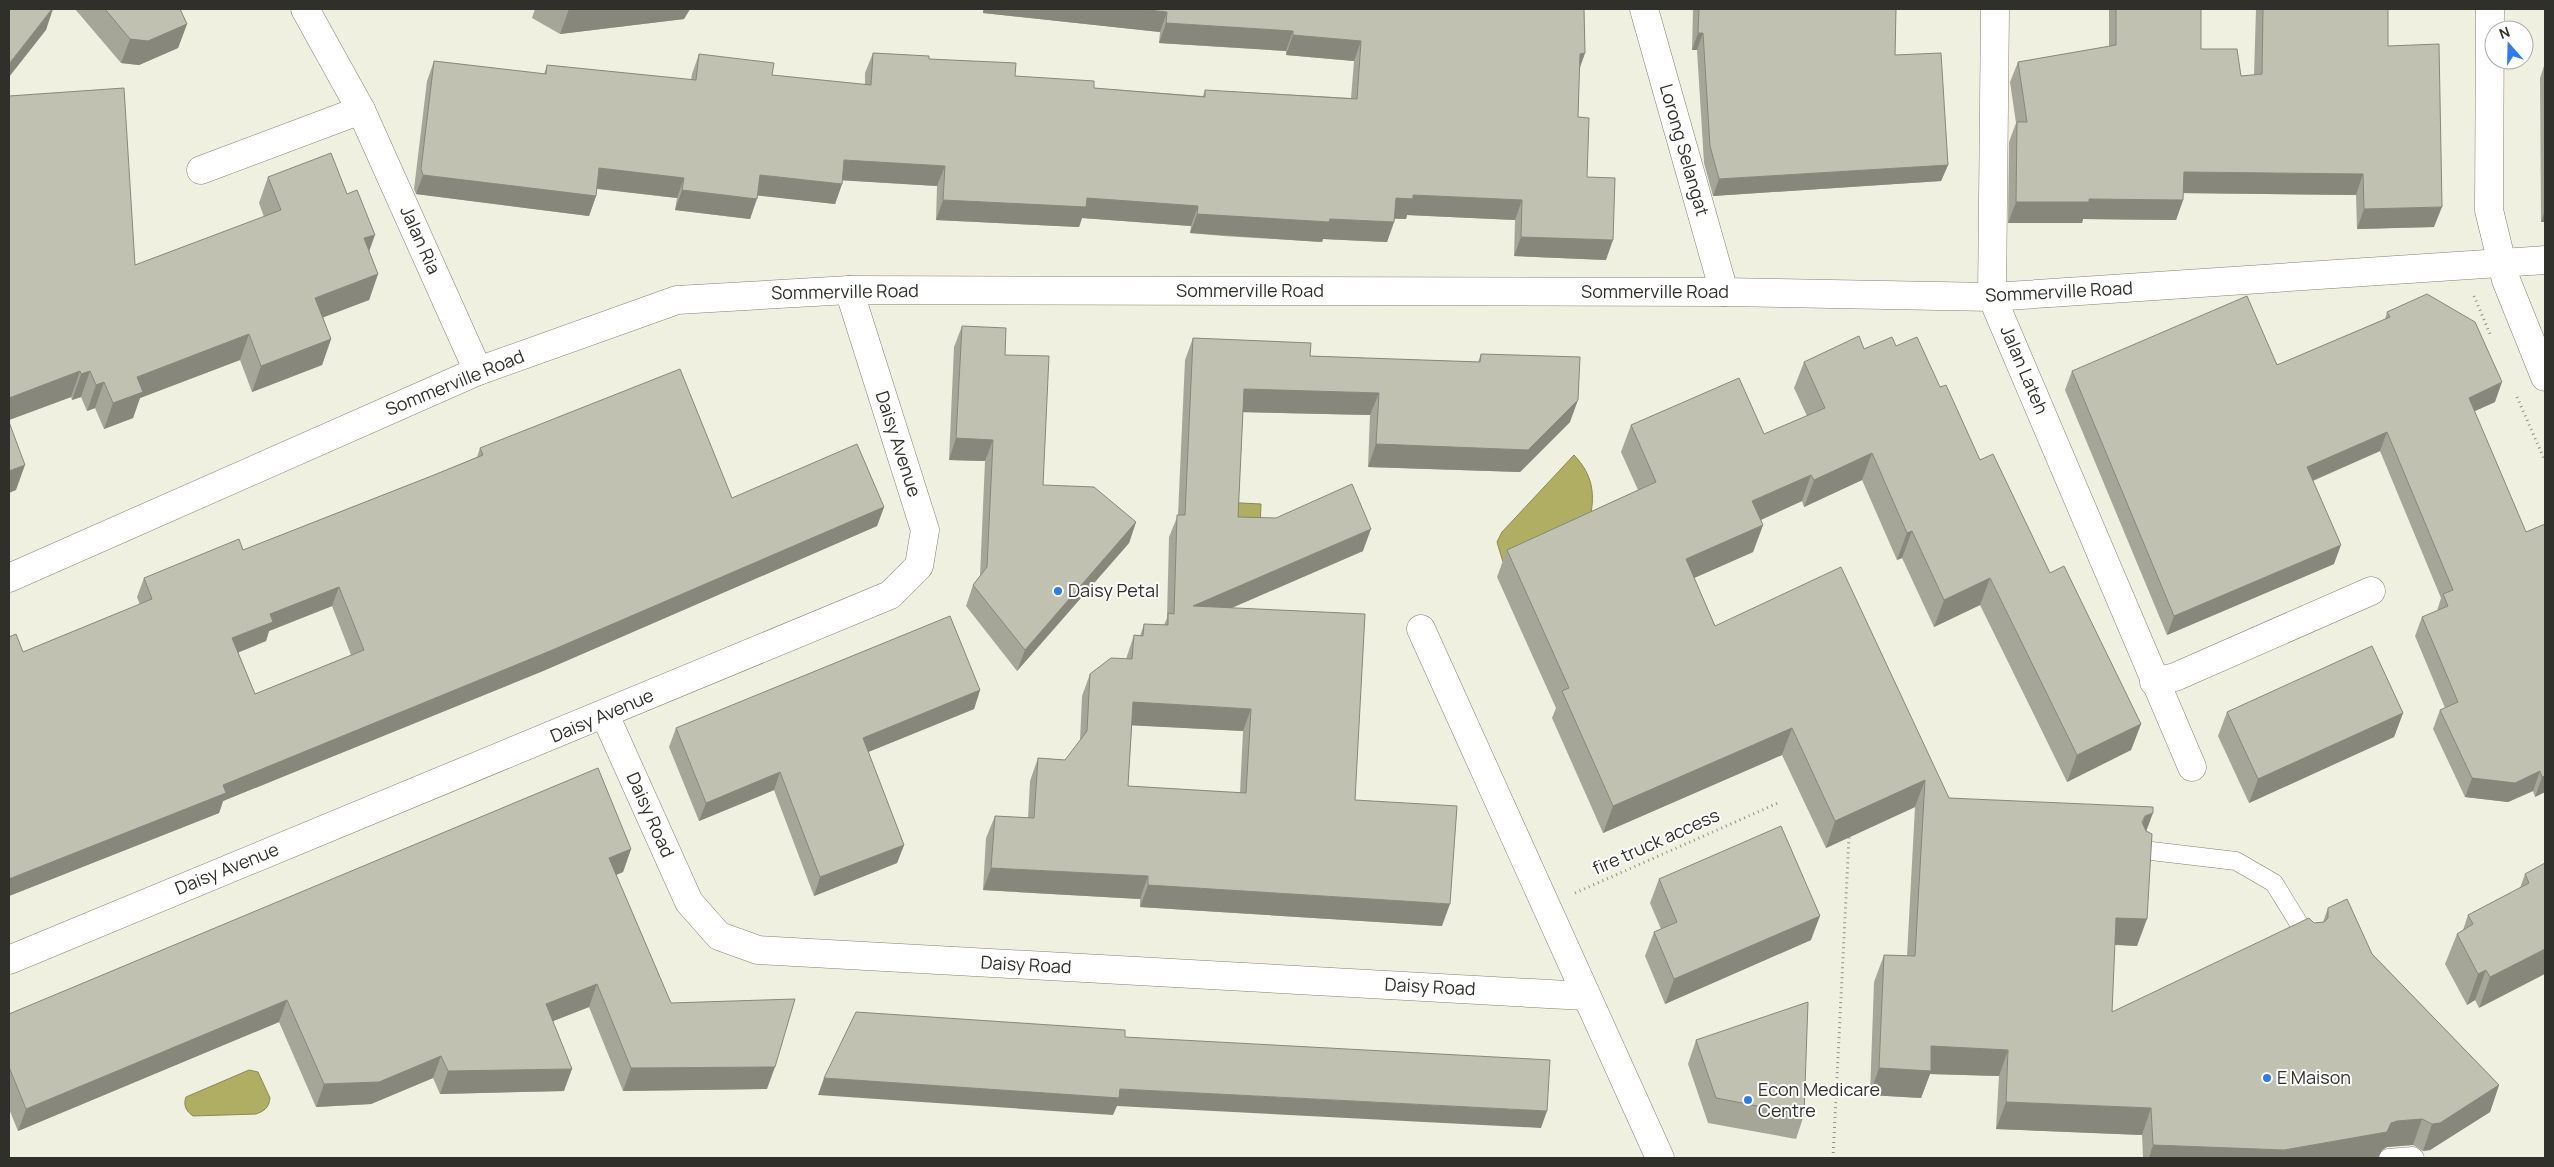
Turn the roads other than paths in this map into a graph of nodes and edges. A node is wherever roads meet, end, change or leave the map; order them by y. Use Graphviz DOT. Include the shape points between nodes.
graph roads {
  1 [pos="305,9"];
  2 [pos="1644,9"];
  3 [pos="1995,9"];
  4 [pos="2490,9"];
  5 [pos="361,110"];
  6 [pos="201,170"];
  7 [pos="2545,260"];
  8 [pos="2501,264"];
  9 [pos="849,290"];
  10 [pos="1724,292"];
  11 [pos="1992,297"];
  12 [pos="478,371"];
  13 [pos="2545,377"];
  14 [pos="9,578"];
  15 [pos="2371,591"];
  16 [pos="1421,630"];
  17 [pos="2154,682"];
  18 [pos="604,715"];
  19 [pos="2192,768"];
  20 [pos="2143,850"];
  21 [pos="2309,940"];
  22 [pos="9,960"];
  23 [pos="1585,996"];
  24 [pos="1660,1158"];
  25 [pos="2388,1158"];
  26 [pos="2415,1158"];
  1 -- 5 [label="street, Jalan Ria"];
  2 -- 10 [label="street, Lorong Selangat"];
  3 -- 11 [label="street, Jalan Lateh"];
  4 -- 8 [label="street" via="2489,210"];
  5 -- 6 [label="street"];
  5 -- 12 [label="street, Jalan Ria"];
  7 -- 8 [label="street, Sommerville Road"];
  8 -- 11 [label="street, Sommerville Road"];
  8 -- 13 [label="street"];
  9 -- 10 [label="street, Sommerville Road"];
  9 -- 12 [label="street, Sommerville Road" via="677,300"];
  9 -- 18 [label="street, Daisy Avenue" via="925,530 919,566 890,595"];
  10 -- 11 [label="street, Sommerville Road"];
  11 -- 17 [label="street, Jalan Lateh"];
  12 -- 14 [label="street, Sommerville Road"];
  15 -- 17 [label="street" via="2175,677"];
  16 -- 23 [label="street"];
  17 -- 19 [label="street, Jalan Lateh"];
  18 -- 22 [label="street, Daisy Avenue"];
  18 -- 23 [label="street, Daisy Road" via="689,902 719,936 758,950"];
  20 -- 21 [label="lane" via="2236,861 2274,883"];
  23 -- 24 [label="street"];
  25 -- 26 [label="lane"];
}
